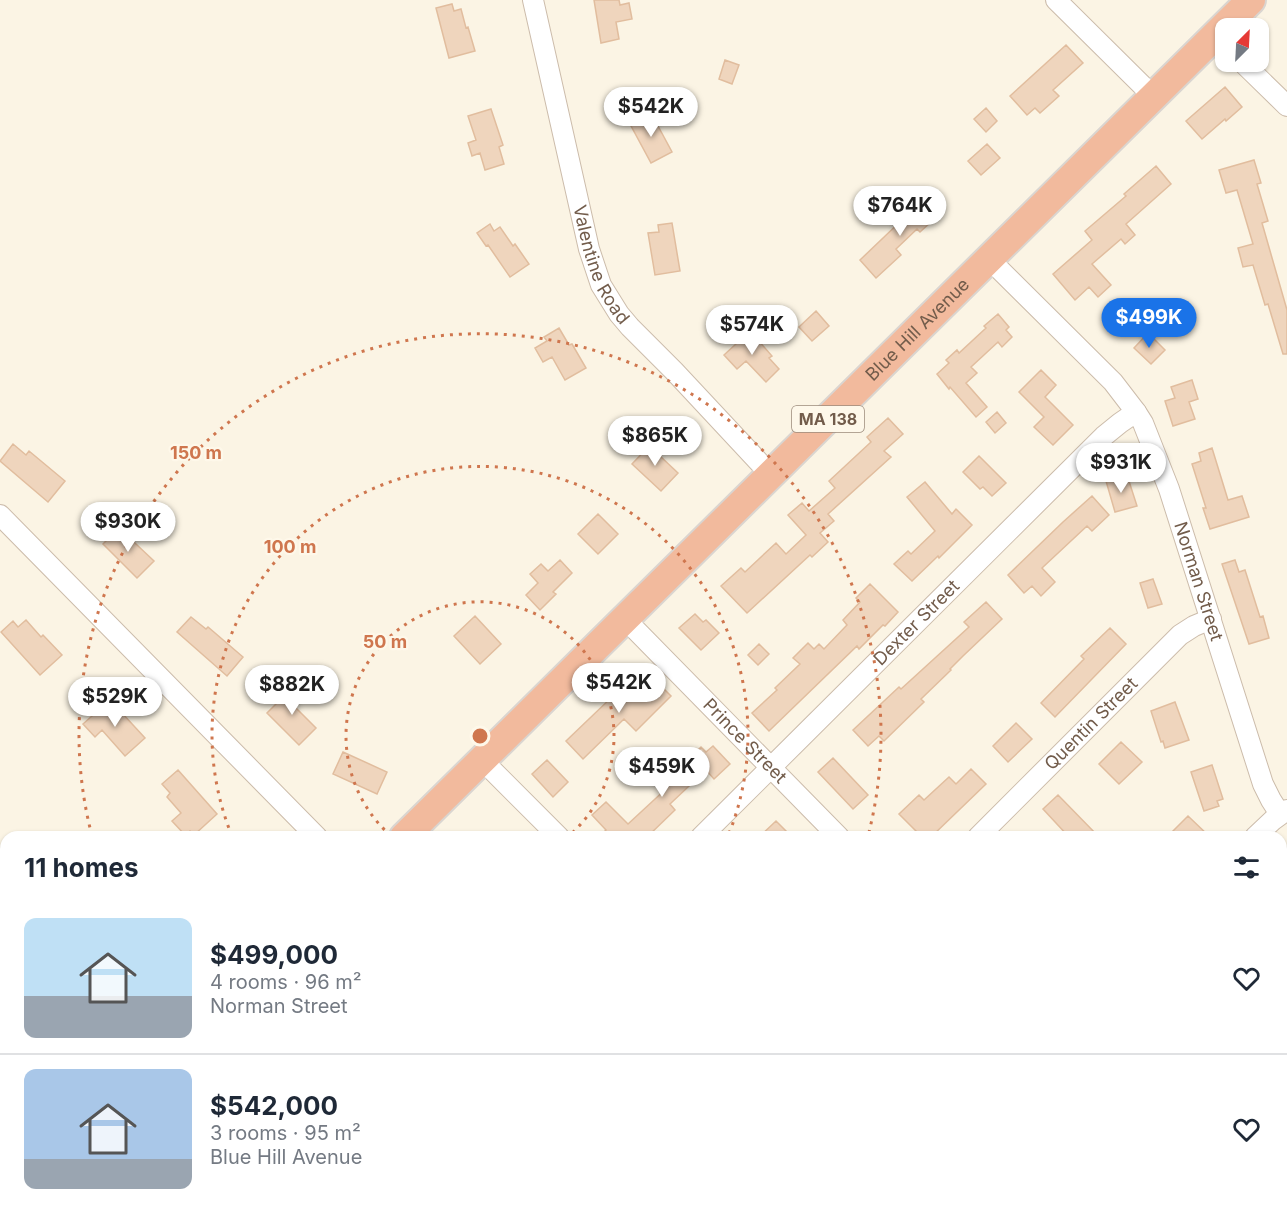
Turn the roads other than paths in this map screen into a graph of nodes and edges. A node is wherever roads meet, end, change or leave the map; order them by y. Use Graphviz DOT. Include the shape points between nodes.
graph roads {
  1 [pos="533,0"];
  2 [pos="1056,0"];
  3 [pos="1251,0"];
  4 [pos="1237,18"];
  5 [pos="1215,44"];
  6 [pos="1252,72"];
  7 [pos="1154,97"];
  8 [pos="1287,106"];
  9 [pos="990,260"];
  10 [pos="1136,412"];
  11 [pos="771,475"];
  12 [pos="0,515"];
  13 [pos="625,619"];
  14 [pos="1211,619"];
  15 [pos="482,760"];
  16 [pos="770,767"];
  17 [pos="1284,812"];
  18 [pos="311,831"];
  19 [pos="410,831"];
  20 [pos="553,831"];
  21 [pos="707,831"];
  22 [pos="833,831"];
  23 [pos="984,831"];
  24 [pos="1262,831"];
  1 -- 11 [label="street, Valentine Road" via="589,249 601,285 630,327"];
  2 -- 7 [label="street"];
  3 -- 4 [label="highway, Blue Hill Avenue / MA 138"];
  5 -- 7 [label="highway, Blue Hill Avenue / MA 138"];
  6 -- 8 [label="street"];
  7 -- 9 [label="highway, Blue Hill Avenue / MA 138"];
  9 -- 10 [label="street, Norman Street" via="1113,382"];
  9 -- 11 [label="highway, Blue Hill Avenue / MA 138"];
  10 -- 14 [label="street, Norman Street" via="1169,489"];
  10 -- 16 [label="street, Dexter Street" via="1104,436"];
  11 -- 13 [label="highway, Blue Hill Avenue / MA 138"];
  12 -- 18 [label="street"];
  13 -- 15 [label="highway, Blue Hill Avenue / MA 138"];
  13 -- 16 [label="street, Prince Street"];
  14 -- 17 [label="street, Norman Street" via="1263,784 1271,800"];
  14 -- 23 [label="street, Quentin Street" via="1180,635"];
  15 -- 19 [label="highway, Blue Hill Avenue / MA 138"];
  15 -- 20 [label="street"];
  16 -- 21 [label="street, Dexter Street"];
  16 -- 22 [label="street, Prince Street"];
  17 -- 24 [label="street"];
}
